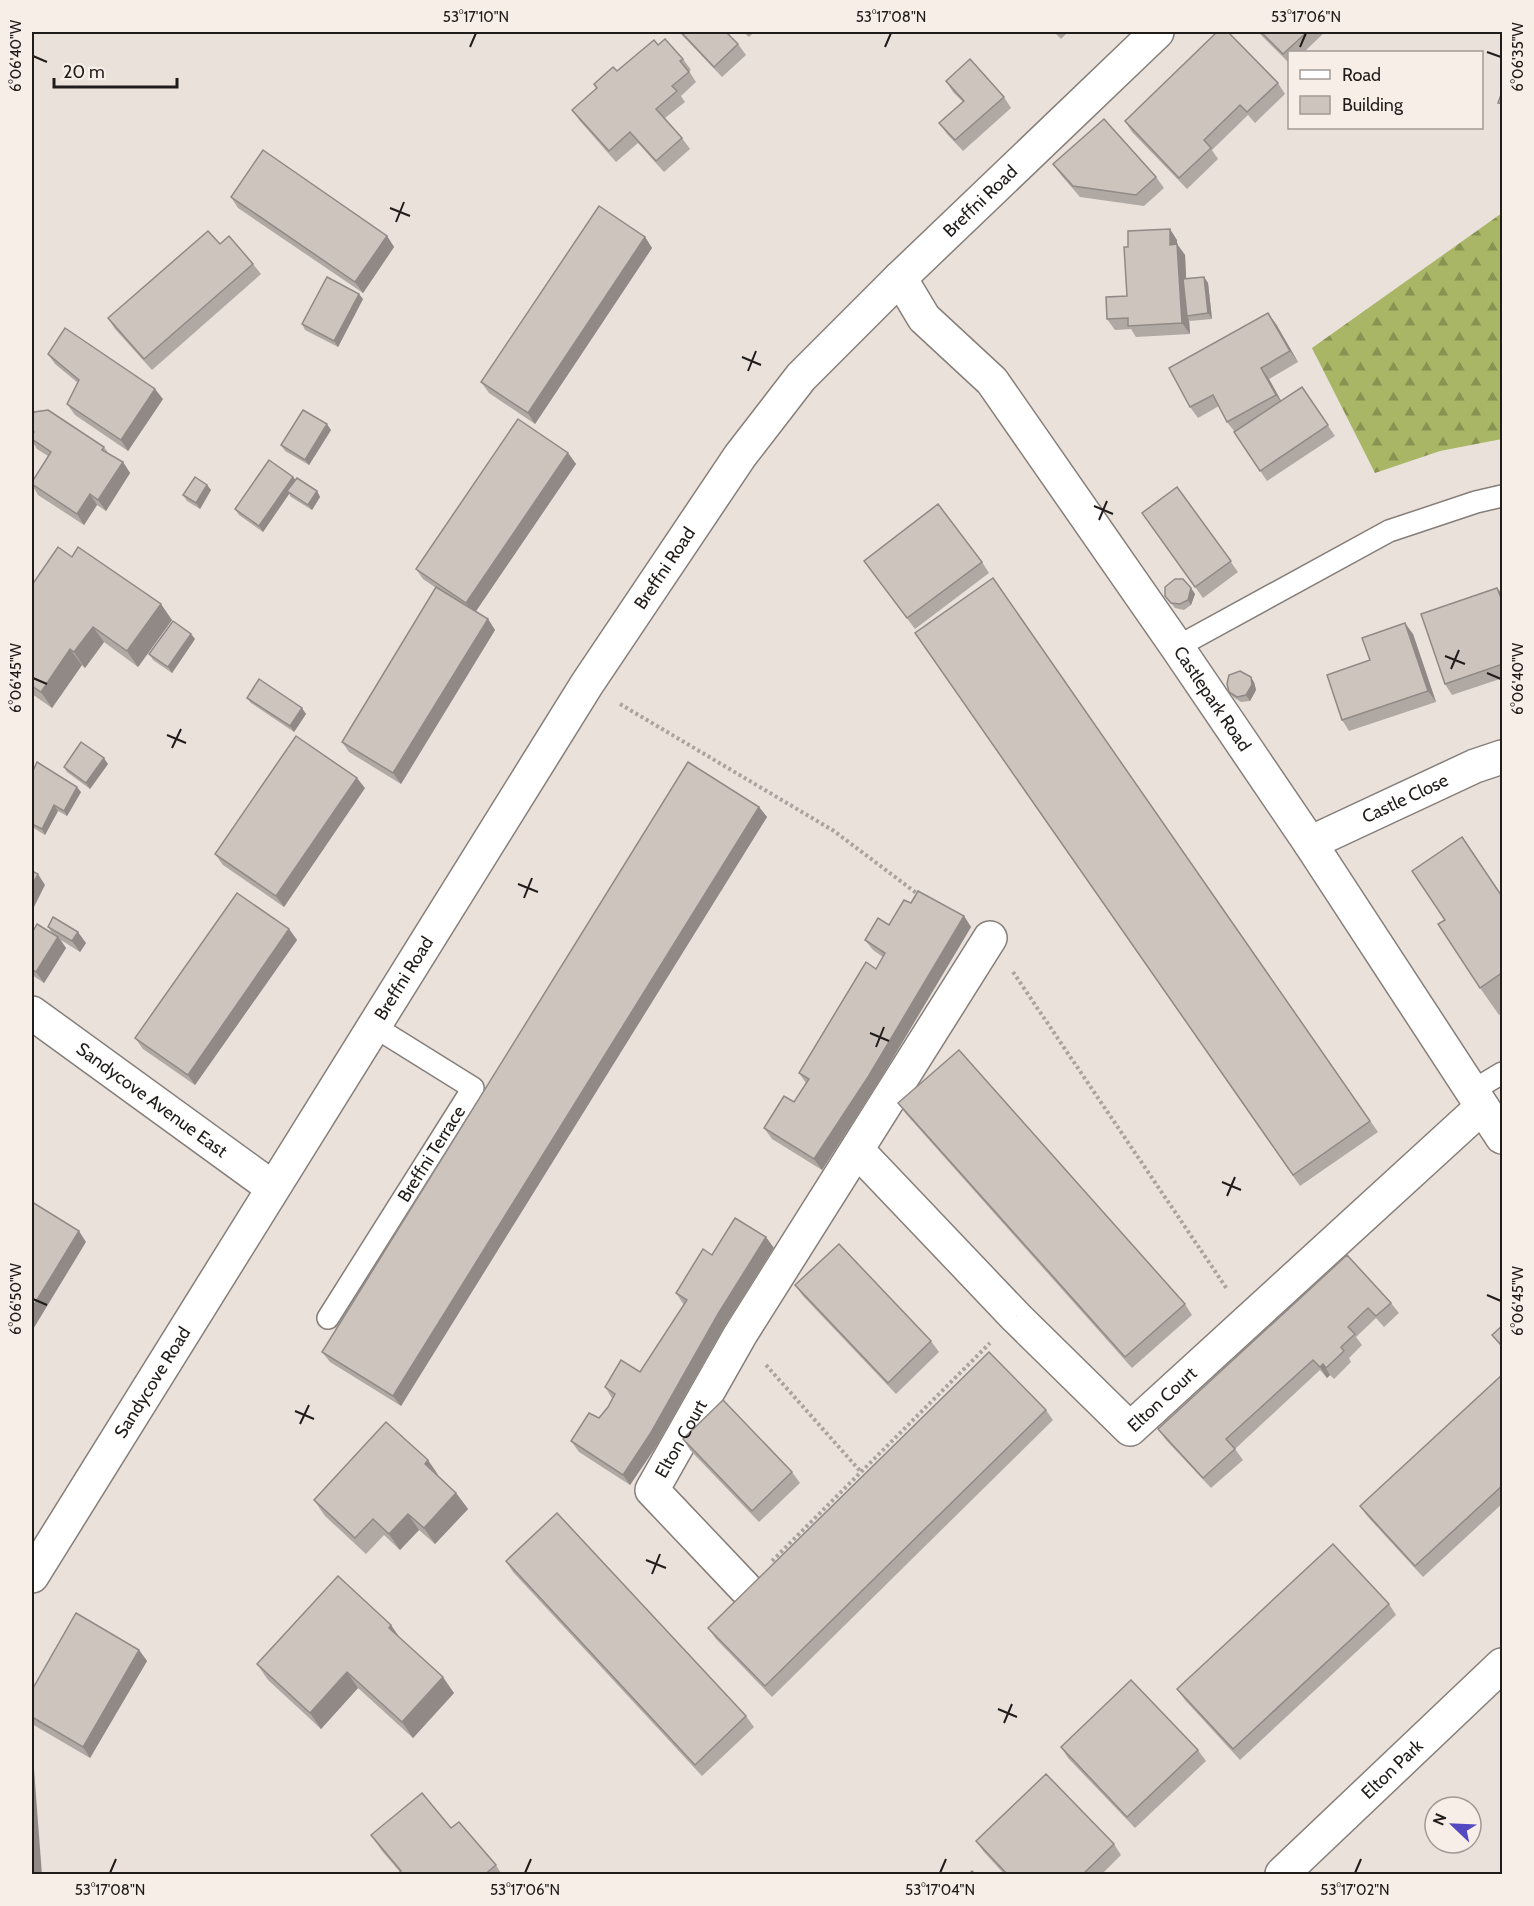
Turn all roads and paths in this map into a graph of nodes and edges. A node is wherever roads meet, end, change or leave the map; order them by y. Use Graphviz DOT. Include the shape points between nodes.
graph roads {
  1 [pos="1157,32"];
  2 [pos="900,278"];
  3 [pos="1503,496"];
  4 [pos="1177,647"];
  5 [pos="1503,757"];
  6 [pos="1310,843"];
  7 [pos="990,938"];
  8 [pos="32,1012"];
  9 [pos="375,1027"];
  10 [pos="1503,1073"];
  11 [pos="1477,1099"];
  12 [pos="1503,1137"];
  13 [pos="857,1150"];
  14 [pos="273,1188"];
  15 [pos="1016,1317"];
  16 [pos="328,1318"];
  17 [pos="740,1335"];
  18 [pos="861,1472"];
  19 [pos="32,1576"];
  20 [pos="745,1588"];
  21 [pos="1503,1665"];
  22 [pos="1282,1875"];
  1 -- 2 [label="street, Breffni Road"];
  2 -- 4 [label="street, Castlepark Road" via="924,318 992,381"];
  2 -- 9 [label="street, Breffni Road" via="801,377 740,456 587,684"];
  3 -- 4 [label="lane" via="1389,531"];
  4 -- 6 [label="street, Castlepark Road"];
  5 -- 6 [label="street, Castle Close" via="1475,766"];
  6 -- 11 [label="street, Castlepark Road"];
  7 -- 13 [label="street, Elton Court"];
  8 -- 14 [label="street, Sandycove Avenue East"];
  9 -- 14 [label="street, Breffni Road"];
  9 -- 16 [label="lane, Breffni Terrace" via="473,1088"];
  10 -- 11 [label="lane"];
  11 -- 12 [label="street, Castlepark Road"];
  11 -- 15 [label="street, Elton Court" via="1130,1429"];
  13 -- 15 [label="street, Elton Court"];
  13 -- 17 [label="street, Elton Court"];
  14 -- 19 [label="street, Sandycove Road"];
  15 -- 18 [label="path"];
  17 -- 18 [label="path"];
  17 -- 20 [label="street, Elton Court" via="652,1490"];
  18 -- 20 [label="path"];
  21 -- 22 [label="street, Elton Park"];
}
